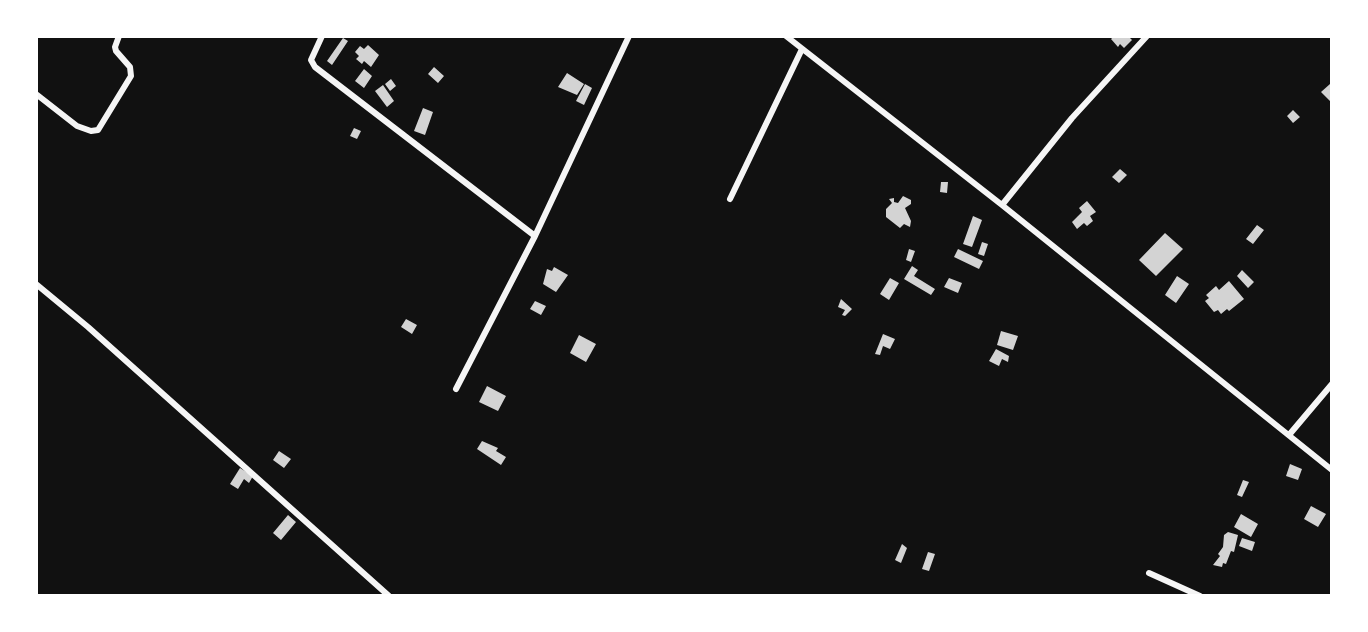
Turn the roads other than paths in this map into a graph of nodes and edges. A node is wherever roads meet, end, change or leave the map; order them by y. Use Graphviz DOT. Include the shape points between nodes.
graph roads {
  1 [pos="119,36"];
  2 [pos="322,36"];
  3 [pos="629,36"];
  4 [pos="786,36"];
  5 [pos="1147,36"];
  6 [pos="802,49"];
  7 [pos="36,94"];
  8 [pos="730,199"];
  9 [pos="1002,205"];
  10 [pos="535,236"];
  11 [pos="36,284"];
  12 [pos="1332,384"];
  13 [pos="456,389"];
  14 [pos="1289,435"];
  15 [pos="1332,470"];
  16 [pos="1149,573"];
  17 [pos="389,596"];
  18 [pos="1200,596"];
  1 -- 7 [label="street" via="116,51 131,76 98,130 77,126"];
  2 -- 10 [label="street" via="311,60 315,67"];
  3 -- 10 [label="street"];
  4 -- 6 [label="street"];
  5 -- 9 [label="street"];
  6 -- 8 [label="street"];
  6 -- 9 [label="street"];
  9 -- 14 [label="street"];
  10 -- 13 [label="street"];
  11 -- 17 [label="street"];
  12 -- 14 [label="street"];
  14 -- 15 [label="street"];
  16 -- 18 [label="street"];
}
